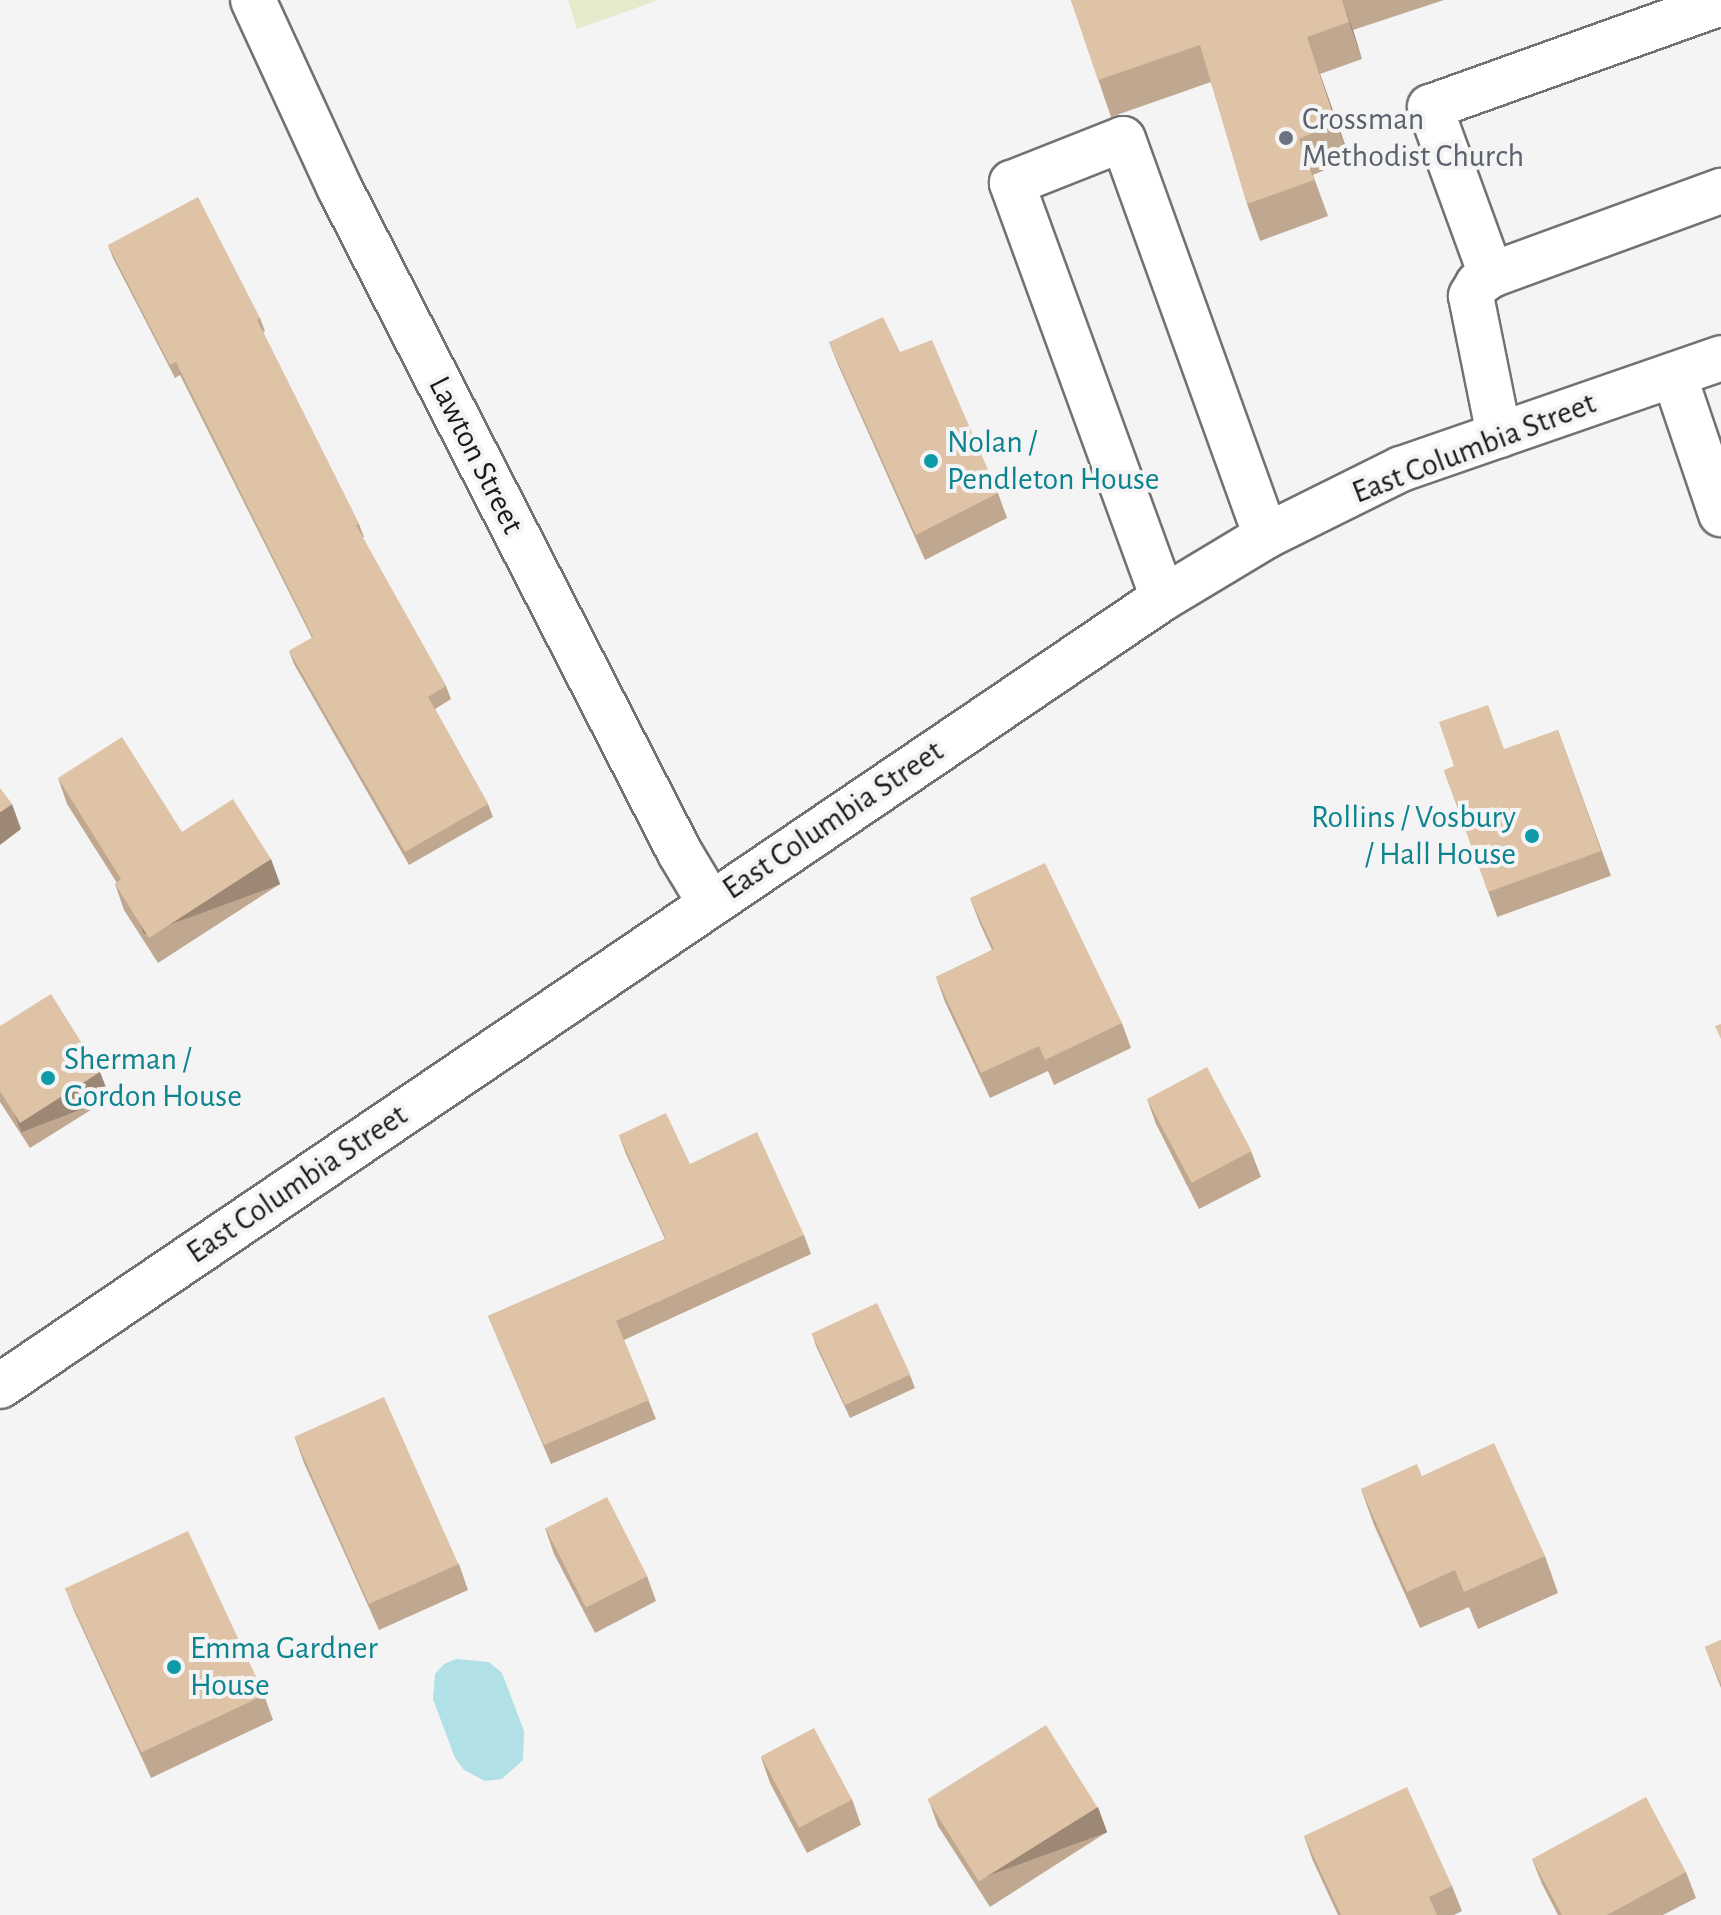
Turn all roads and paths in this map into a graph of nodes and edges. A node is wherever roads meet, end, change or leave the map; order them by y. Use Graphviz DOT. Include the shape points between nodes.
graph roads {
  1 [pos="253,0"];
  2 [pos="1721,3"];
  3 [pos="1721,191"];
  4 [pos="1491,275"];
  5 [pos="1721,358"];
  6 [pos="1674,375"];
  7 [pos="1499,435"];
  8 [pos="1721,514"];
  9 [pos="1266,536"];
  10 [pos="1163,598"];
  11 [pos="710,903"];
  12 [pos="0,1386"];
  1 -- 11 [label="street, Lawton Street" via="346,201 673,841"];
  2 -- 4 [label="street" via="1430,107"];
  3 -- 4 [label="street"];
  4 -- 7 [label="street" via="1471,296"];
  5 -- 6 [label="street, East Columbia Street"];
  6 -- 7 [label="street, East Columbia Street"];
  6 -- 8 [label="street"];
  7 -- 9 [label="street, East Columbia Street" via="1401,469"];
  9 -- 10 [label="street, East Columbia Street"];
  9 -- 10 [label="street" via="1123,139 1012,183"];
  10 -- 11 [label="street, East Columbia Street"];
  11 -- 12 [label="street, East Columbia Street"];
}
